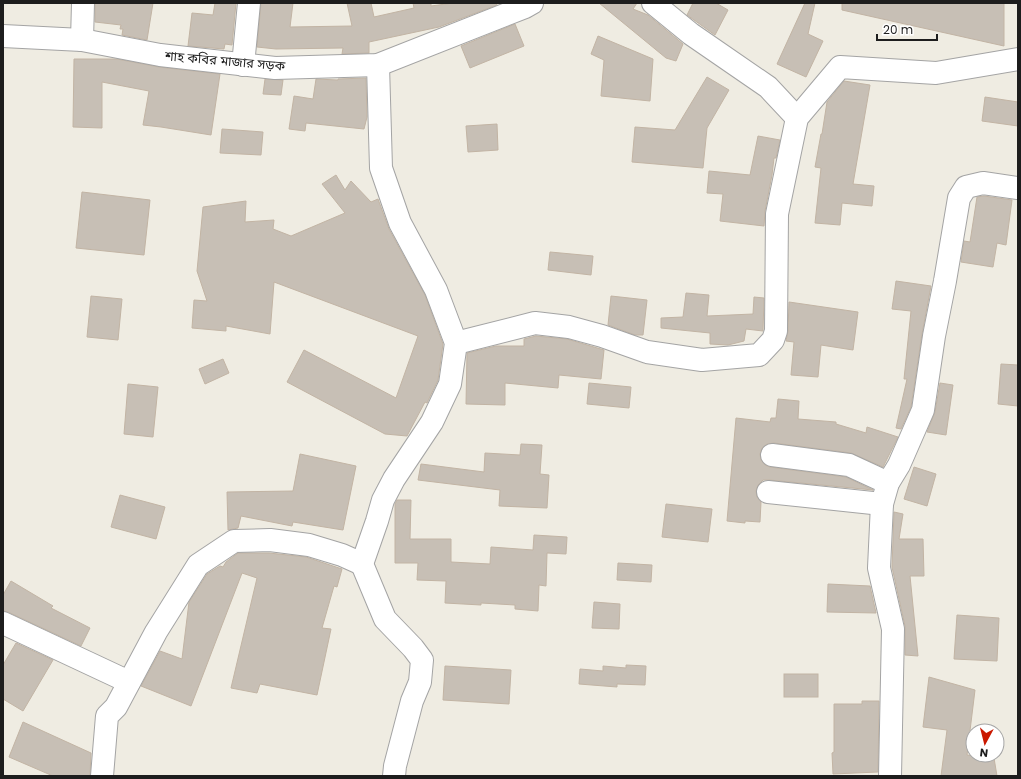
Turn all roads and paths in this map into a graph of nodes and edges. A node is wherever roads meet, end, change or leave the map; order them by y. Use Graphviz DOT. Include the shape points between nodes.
graph roads {
  1 [pos="83,3"];
  2 [pos="249,3"];
  3 [pos="532,3"];
  4 [pos="653,3"];
  5 [pos="3,36"];
  6 [pos="82,40"];
  7 [pos="1018,59"];
  8 [pos="243,65"];
  9 [pos="378,65"];
  10 [pos="797,118"];
  11 [pos="1018,188"];
  12 [pos="456,342"];
  13 [pos="772,455"];
  14 [pos="888,483"];
  15 [pos="768,492"];
  16 [pos="882,504"];
  17 [pos="362,564"];
  18 [pos="3,623"];
  19 [pos="130,682"];
  20 [pos="102,776"];
  21 [pos="394,776"];
  22 [pos="890,776"];
  1 -- 6 [label="street"];
  2 -- 8 [label="street"];
  3 -- 9 [label="street, শাহ কবির মাজার সড়ক"];
  4 -- 10 [label="street" via="691,34 768,87"];
  5 -- 6 [label="street, শাহ কবির মাজার সড়ক"];
  6 -- 8 [label="street, শাহ কবির মাজার সড়ক" via="160,56"];
  7 -- 10 [label="street" via="936,73 840,67"];
  8 -- 9 [label="street, শাহ কবির মাজার সড়ক" via="275,68"];
  9 -- 12 [label="street" via="381,168 400,223 436,290"];
  10 -- 12 [label="street" via="777,214 776,331 773,340 759,355 702,360 647,352 569,327 535,323"];
  11 -- 14 [label="street" via="983,183 966,187 958,198 923,410"];
  12 -- 17 [label="street" via="450,384 432,422 383,500"];
  13 -- 14 [label="street" via="849,465"];
  14 -- 16 [label="street"];
  15 -- 16 [label="street"];
  16 -- 22 [label="street" via="879,568 893,629"];
  17 -- 19 [label="street" via="309,545 270,540 234,541 198,565 156,632"];
  17 -- 21 [label="street" via="386,619 422,660 420,682 410,708"];
  18 -- 19 [label="street"];
  19 -- 20 [label="street" via="116,707 107,716"];
}
